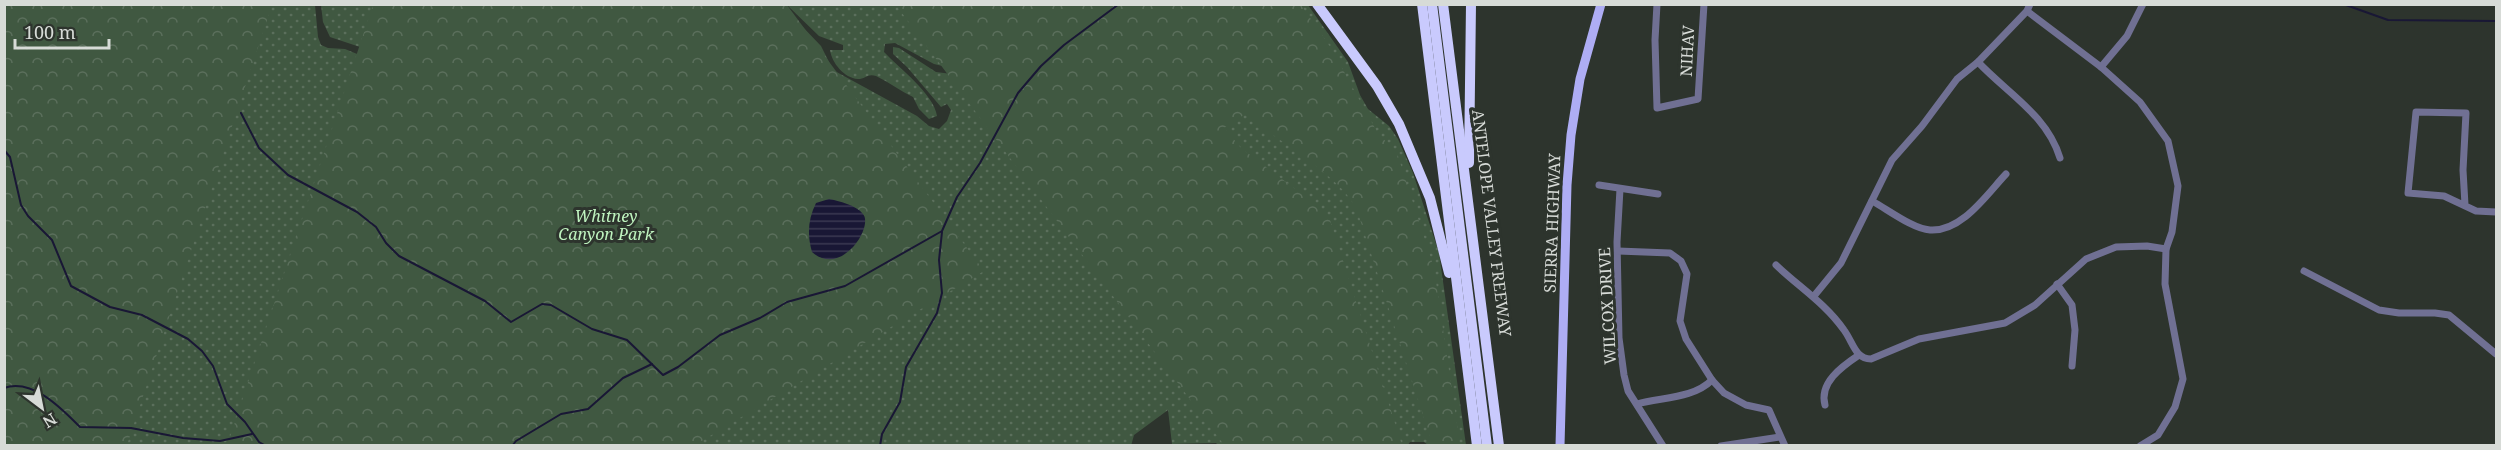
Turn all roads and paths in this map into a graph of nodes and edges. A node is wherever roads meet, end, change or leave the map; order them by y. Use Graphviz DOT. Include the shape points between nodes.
graph roads {
  1 [pos="1317,4"];
  2 [pos="1422,4"];
  3 [pos="1432,4"];
  4 [pos="1443,4"];
  5 [pos="1449,4"];
  6 [pos="1471,4"];
  7 [pos="1601,4"];
  8 [pos="1657,4"];
  9 [pos="1704,4"];
  10 [pos="2143,4"];
  11 [pos="2029,8"];
  12 [pos="1978,62"];
  13 [pos="2101,67"];
  14 [pos="2060,158"];
  15 [pos="1469,163"];
  16 [pos="2007,174"];
  17 [pos="1599,185"];
  18 [pos="1620,189"];
  19 [pos="1658,194"];
  20 [pos="1872,201"];
  21 [pos="2465,205"];
  22 [pos="2496,212"];
  23 [pos="2166,249"];
  24 [pos="1618,251"];
  25 [pos="1776,265"];
  26 [pos="2304,271"];
  27 [pos="2057,284"];
  28 [pos="1457,288"];
  29 [pos="1814,296"];
  30 [pos="2496,354"];
  31 [pos="1858,355"];
  32 [pos="2072,366"];
  33 [pos="1712,380"];
  34 [pos="1637,404"];
  35 [pos="1825,405"];
  36 [pos="1780,436"];
  37 [pos="1477,446"];
  38 [pos="1487,446"];
  39 [pos="1499,446"];
  40 [pos="1505,446"];
  41 [pos="1560,446"];
  42 [pos="1663,446"];
  43 [pos="1721,446"];
  44 [pos="1785,446"];
  45 [pos="2140,446"];
  1 -- 28 [label="highway" via="1377,86 1399,124 1430,198 1448,271"];
  2 -- 28 [label="highway"];
  3 -- 38 [label="highway"];
  4 -- 39 [label="highway"];
  5 -- 15 [label="highway, ANTELOPE VALLEY FREEWAY"];
  6 -- 15 [label="highway"];
  7 -- 41 [label="main road, SIERRA HIGHWAY" via="1580,79 1570,135"];
  8 -- 9 [label="street, NIHAV" via="1657,108 1698,99"];
  10 -- 13 [label="street" via="2127,36"];
  11 -- 12 [label="street"];
  11 -- 13 [label="street"];
  12 -- 14 [label="street" via="2042,123"];
  12 -- 20 [label="street" via="1956,79 1892,160"];
  13 -- 23 [label="street" via="2140,102 2168,141 2178,186"];
  15 -- 40 [label="highway, ANTELOPE VALLEY FREEWAY"];
  16 -- 20 [label="street" via="1962,219 1941,229 1919,227"];
  17 -- 18 [label="street"];
  18 -- 19 [label="street"];
  18 -- 24 [label="street, WILCOX DRIVE"];
  20 -- 29 [label="street" via="1841,262"];
  21 -- 21 [label="street" via="2444,196 2408,193 2416,112 2466,113"];
  21 -- 22 [label="street" via="2476,211"];
  23 -- 27 [label="street" via="2116,248 2086,260"];
  23 -- 45 [label="street" via="2165,284 2183,379 2175,407 2158,435"];
  24 -- 33 [label="street" via="1670,253 1682,261 1687,274 1680,327"];
  24 -- 34 [label="street, WILCOX DRIVE" via="1622,356 1628,391"];
  25 -- 29 [label="street"];
  26 -- 30 [label="street" via="2379,310 2449,315"];
  27 -- 31 [label="street" via="2035,305 2005,323 1919,339 1871,359"];
  27 -- 32 [label="street" via="2072,305"];
  28 -- 37 [label="highway"];
  29 -- 31 [label="street" via="1841,325"];
  31 -- 35 [label="street" via="1824,387"];
  33 -- 34 [label="street" via="1693,393"];
  33 -- 36 [label="street" via="1724,393 1742,403 1767,409"];
  34 -- 42 [label="street, WILCOX DRIVE"];
  36 -- 43 [label="street"];
  36 -- 44 [label="street"];
}
